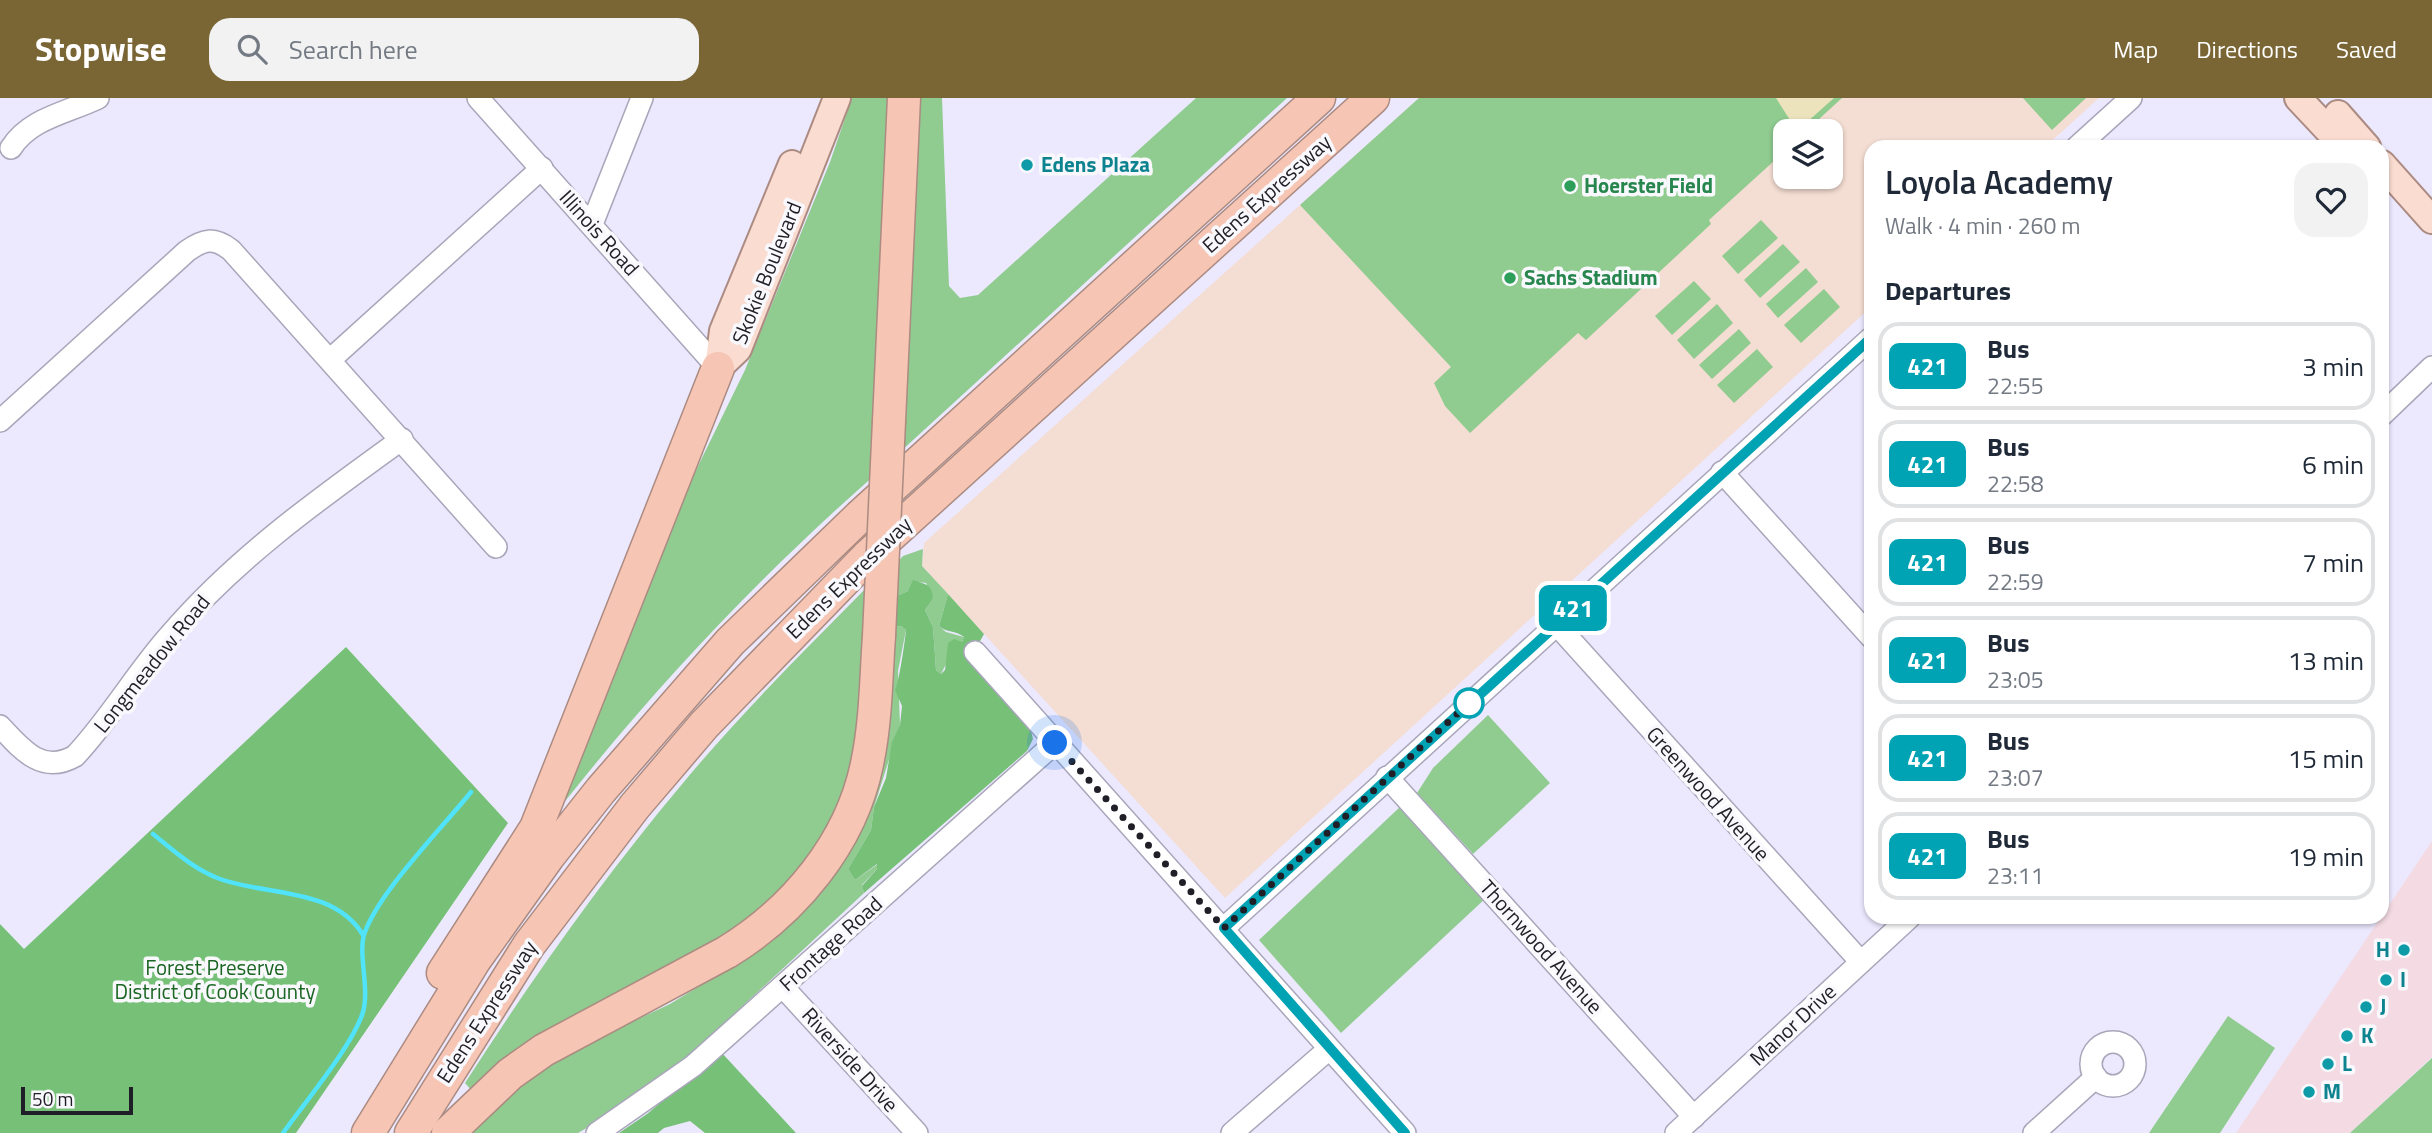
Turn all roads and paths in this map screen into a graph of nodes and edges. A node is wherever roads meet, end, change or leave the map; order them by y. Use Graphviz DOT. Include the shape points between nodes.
graph roads {
  1 [pos="98,98"];
  2 [pos="478,98"];
  3 [pos="642,98"];
  4 [pos="819,98"];
  5 [pos="837,98"];
  6 [pos="904,98"];
  7 [pos="1319,98"];
  8 [pos="1373,98"];
  9 [pos="2131,98"];
  10 [pos="2298,98"];
  11 [pos="2323,98"];
  12 [pos="2085,140"];
  13 [pos="2337,140"];
  14 [pos="2361,140"];
  15 [pos="10,148"];
  16 [pos="542,168"];
  17 [pos="2389,172"];
  18 [pos="2389,194"];
  19 [pos="2432,220"];
  20 [pos="592,224"];
  21 [pos="2432,240"];
  22 [pos="1864,344"];
  23 [pos="331,359"];
  24 [pos="2432,367"];
  25 [pos="718,368"];
  26 [pos="2389,408"];
  27 [pos="0,421"];
  28 [pos="402,439"];
  29 [pos="1722,472"];
  30 [pos="496,547"];
  31 [pos="1556,624"];
  32 [pos="1864,629"];
  33 [pos="975,652"];
  34 [pos="0,726"];
  35 [pos="1055,743"];
  36 [pos="1388,777"];
  37 [pos="1902,924"];
  38 [pos="1224,928"];
  39 [pos="1861,962"];
  40 [pos="783,987"];
  41 [pos="1329,1049"];
  42 [pos="2096,1077"];
  43 [pos="1694,1117"];
  44 [pos="365,1133"];
  45 [pos="411,1133"];
  46 [pos="448,1133"];
  47 [pos="597,1133"];
  48 [pos="918,1133"];
  49 [pos="1232,1133"];
  50 [pos="1405,1133"];
  51 [pos="1676,1133"];
  52 [pos="2034,1133"];
  1 -- 15 [label="street" via="37,123"];
  2 -- 16 [label="street, Illinois Road"];
  3 -- 20 [label="street"];
  4 -- 25 [label="main road, Skokie Boulevard" via="723,331"];
  5 -- 25 [label="main road, Skokie Boulevard" via="738,349"];
  6 -- 46 [label="highway, bridge" via="879,636 867,767 846,825 797,897 753,936 544,1051 510,1074"];
  7 -- 44 [label="highway, Edens Expressway" via="860,516 730,642 548,857 474,961"];
  8 -- 45 [label="highway, Edens Expressway" via="869,555 705,724 635,806 529,945"];
  9 -- 12 [label="street"];
  10 -- 13 [label="main road"];
  11 -- 14 [label="main road"];
  16 -- 20 [label="street, Illinois Road"];
  16 -- 23 [label="street"];
  17 -- 19 [label="main road"];
  18 -- 21 [label="main road"];
  20 -- 25 [label="street, Illinois Road"];
  22 -- 29 [label="street"];
  23 -- 27 [label="street" via="232,250 209,239 187,251"];
  23 -- 28 [label="street"];
  24 -- 26 [label="street"];
  25 -- 44 [label="highway" via="536,828 367,1101"];
  28 -- 30 [label="street"];
  28 -- 34 [label="street, Longmeadow Road" via="285,523 212,590 157,650 75,756 57,765 36,760"];
  29 -- 31 [label="street"];
  29 -- 32 [label="street"];
  31 -- 36 [label="street"];
  31 -- 39 [label="street, Greenwood Avenue"];
  33 -- 35 [label="street"];
  35 -- 38 [label="street"];
  35 -- 40 [label="street, Frontage Road"];
  36 -- 38 [label="street"];
  36 -- 43 [label="street, Thornwood Avenue"];
  37 -- 39 [label="street, Manor Drive"];
  38 -- 41 [label="street"];
  39 -- 43 [label="street, Manor Drive"];
  40 -- 47 [label="street, Frontage Road" via="692,1066"];
  40 -- 48 [label="street, Riverside Drive"];
  41 -- 49 [label="street"];
  41 -- 50 [label="street"];
  42 -- 52 [label="street"];
  43 -- 51 [label="street, Manor Drive"];
}
